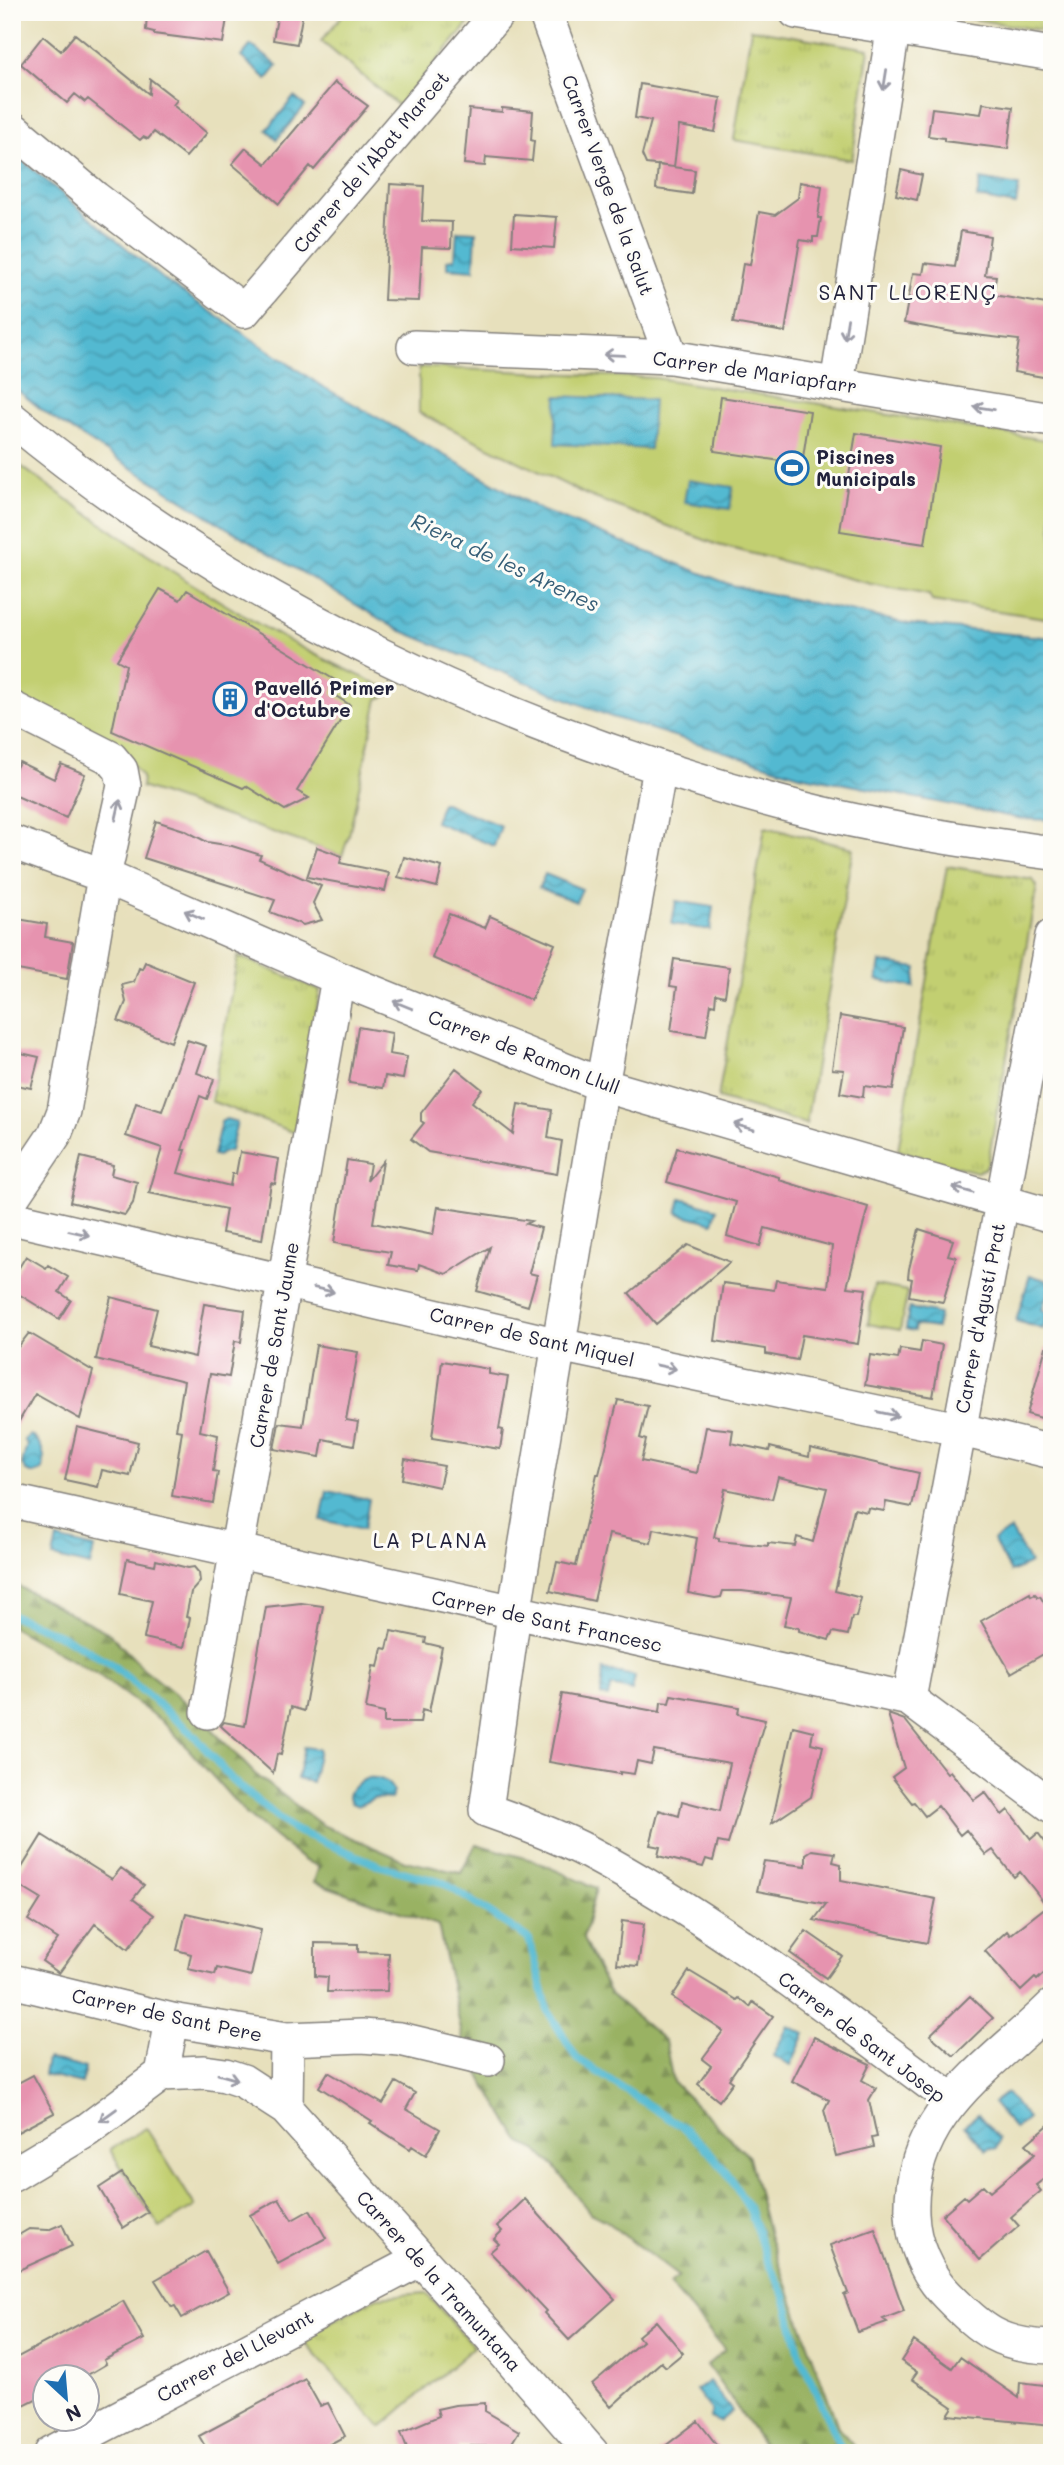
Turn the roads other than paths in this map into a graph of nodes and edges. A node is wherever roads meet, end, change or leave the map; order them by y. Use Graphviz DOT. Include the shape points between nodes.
graph roads {
  1 [pos="499,12"];
  2 [pos="545,12"];
  3 [pos="796,12"];
  4 [pos="894,20"];
  5 [pos="1052,54"];
  6 [pos="12,128"];
  7 [pos="414,347"];
  8 [pos="671,357"];
  9 [pos="837,384"];
  10 [pos="12,419"];
  11 [pos="1052,419"];
  12 [pos="12,708"];
  13 [pos="660,768"];
  14 [pos="12,842"];
  15 [pos="1052,853"];
  16 [pos="104,876"];
  17 [pos="1052,936"];
  18 [pos="338,978"];
  19 [pos="602,1086"];
  20 [pos="12,1198"];
  21 [pos="1002,1202"];
  22 [pos="1052,1216"];
  23 [pos="12,1218"];
  24 [pos="286,1281"];
  25 [pos="559,1345"];
  26 [pos="958,1429"];
  27 [pos="1052,1452"];
  28 [pos="12,1501"];
  29 [pos="237,1552"];
  30 [pos="514,1614"];
  31 [pos="909,1699"];
  32 [pos="208,1712"];
  33 [pos="1052,1806"];
  34 [pos="12,1980"];
  35 [pos="1051,2009"];
  36 [pos="172,2020"];
  37 [pos="286,2039"];
  38 [pos="488,2060"];
  39 [pos="162,2074"];
  40 [pos="952,2100"];
  41 [pos="286,2109"];
  42 [pos="12,2175"];
  43 [pos="419,2260"];
  44 [pos="1052,2347"];
  45 [pos="51,2453"];
  46 [pos="592,2453"];
  1 -- 6 [label="street, Carrer de l'Abat Marcet" via="244,312"];
  2 -- 8 [label="street, Carrer Verge de la Salut"];
  3 -- 4 [label="street"];
  4 -- 5 [label="street"];
  4 -- 9 [label="street, one-way"];
  8 -- 7 [label="street, Carrer de Mariapfarr, one-way"];
  8 -- 9 [label="street, Carrer de Mariapfarr"];
  11 -- 9 [label="street, Carrer de Mariapfarr, one-way"];
  10 -- 13 [label="street" via="140,513 296,610 528,721"];
  16 -- 12 [label="street, one-way" via="124,786 121,770 111,758"];
  13 -- 15 [label="street" via="875,825"];
  13 -- 19 [label="street"];
  14 -- 16 [label="street, Carrer de Ramon Llull"];
  18 -- 16 [label="street, Carrer de Ramon Llull, one-way"];
  16 -- 20 [label="street" via="64,1111 55,1134"];
  17 -- 21 [label="street, Carrer d'Agustí Prat"];
  19 -- 18 [label="street, Carrer de Ramon Llull, one-way"];
  18 -- 24 [label="street, Carrer de Sant Jaume"];
  21 -- 19 [label="street, Carrer de Ramon Llull, one-way"];
  19 -- 25 [label="street"];
  21 -- 22 [label="street, Carrer de Ramon Llull"];
  21 -- 26 [label="street, Carrer d'Agustí Prat"];
  23 -- 24 [label="street, Carrer de Sant Miquel, one-way"];
  24 -- 25 [label="street, Carrer de Sant Miquel, one-way"];
  24 -- 29 [label="street, Carrer de Sant Jaume"];
  25 -- 26 [label="street, Carrer de Sant Miquel, one-way"];
  25 -- 30 [label="street"];
  26 -- 27 [label="street, Carrer de Sant Miquel"];
  26 -- 31 [label="street, Carrer d'Agustí Prat"];
  28 -- 29 [label="street, Carrer de Sant Francesc"];
  29 -- 30 [label="street, Carrer de Sant Francesc"];
  29 -- 32 [label="street, Carrer de Sant Jaume"];
  30 -- 31 [label="street, Carrer de Sant Francesc"];
  30 -- 40 [label="street, Carrer de Sant Josep" via="485,1810 587,1852 679,1904"];
  31 -- 33 [label="street, Carrer de Sant Francesc"];
  34 -- 36 [label="street, Carrer de Sant Pere"];
  35 -- 40 [label="street"];
  36 -- 37 [label="street, Carrer de Sant Pere"];
  36 -- 39 [label="street"];
  37 -- 38 [label="street, Carrer de Sant Pere" via="400,2039"];
  37 -- 41 [label="street"];
  39 -- 41 [label="street, Carrer de la Tramuntana, one-way" via="225,2074"];
  39 -- 42 [label="street, one-way" via="87,2130"];
  40 -- 44 [label="street, Carrer de Sant Josep" via="925,2141 911,2191 913,2230 923,2262 942,2291 987,2332 1009,2343"];
  41 -- 43 [label="street, Carrer de la Tramuntana"];
  43 -- 45 [label="street, Carrer del Llevant"];
  43 -- 46 [label="street, Carrer de la Tramuntana"];
}
